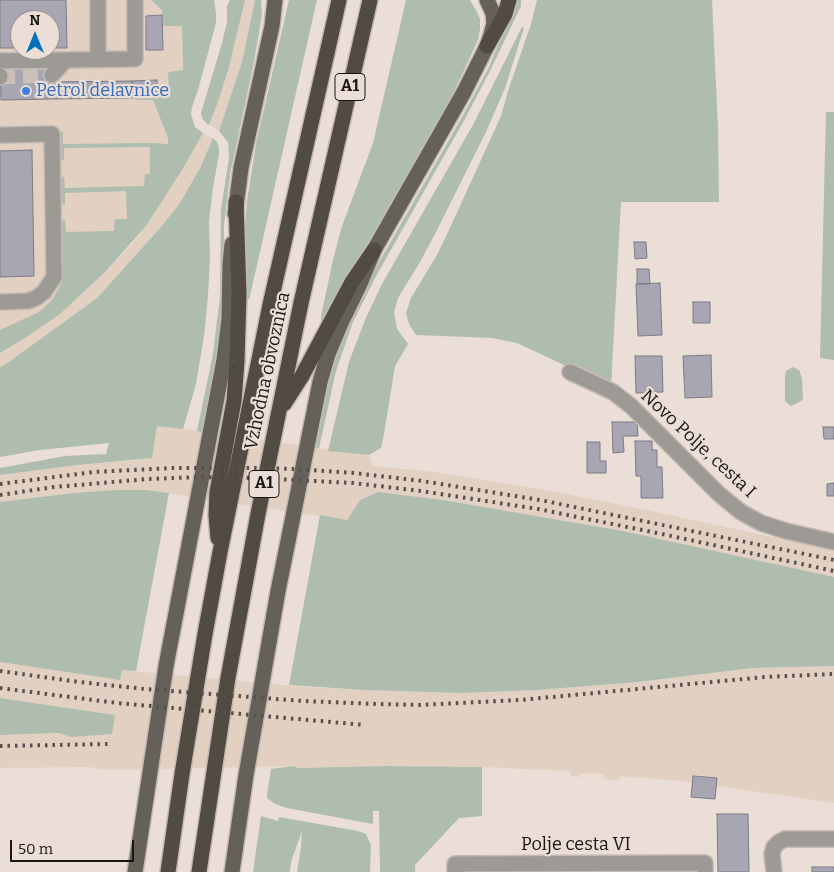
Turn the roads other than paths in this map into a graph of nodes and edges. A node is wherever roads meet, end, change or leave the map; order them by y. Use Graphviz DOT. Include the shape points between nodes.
graph roads {
  1 [pos="98,0"];
  2 [pos="134,0"];
  3 [pos="275,0"];
  4 [pos="339,0"];
  5 [pos="370,0"];
  6 [pos="487,0"];
  7 [pos="509,0"];
  8 [pos="487,46"];
  9 [pos="66,60"];
  10 [pos="98,60"];
  11 [pos="0,61"];
  12 [pos="52,75"];
  13 [pos="0,135"];
  14 [pos="236,202"];
  15 [pos="374,250"];
  16 [pos="0,302"];
  17 [pos="570,372"];
  18 [pos="279,412"];
  19 [pos="834,542"];
  20 [pos="220,552"];
  21 [pos="834,839"];
  22 [pos="705,868"];
  23 [pos="134,872"];
  24 [pos="168,872"];
  25 [pos="199,872"];
  26 [pos="232,872"];
  27 [pos="455,872"];
  28 [pos="774,872"];
  1 -- 10 [label="street"];
  2 -- 10 [label="street" via="135,60"];
  3 -- 14 [label="main road" via="240,168"];
  4 -- 20 [label="highway, Vzhodna obvoznica / A1" via="270,305"];
  5 -- 18 [label="highway, Vzhodna obvoznica / A1"];
  6 -- 8 [label="main road" via="494,23"];
  7 -- 8 [label="highway"];
  8 -- 15 [label="main road"];
  9 -- 10 [label="street"];
  9 -- 11 [label="street"];
  9 -- 12 [label="street"];
  13 -- 16 [label="street" via="52,134 54,277 36,298"];
  14 -- 20 [label="highway" via="237,361 234,401 217,492"];
  14 -- 23 [label="main road" via="224,360 166,666"];
  15 -- 18 [label="highway" via="352,282"];
  15 -- 26 [label="main road" via="328,354 320,382 278,591"];
  17 -- 19 [label="street, Novo Polje, cesta I" via="613,392 631,406 741,512 761,523"];
  18 -- 25 [label="highway, Vzhodna obvoznica / A1" via="230,670"];
  20 -- 24 [label="highway, Vzhodna obvoznica / A1"];
  21 -- 28 [label="street" via="785,839 778,842 772,854"];
  22 -- 27 [label="street, Polje cesta VI" via="455,864"];
}
